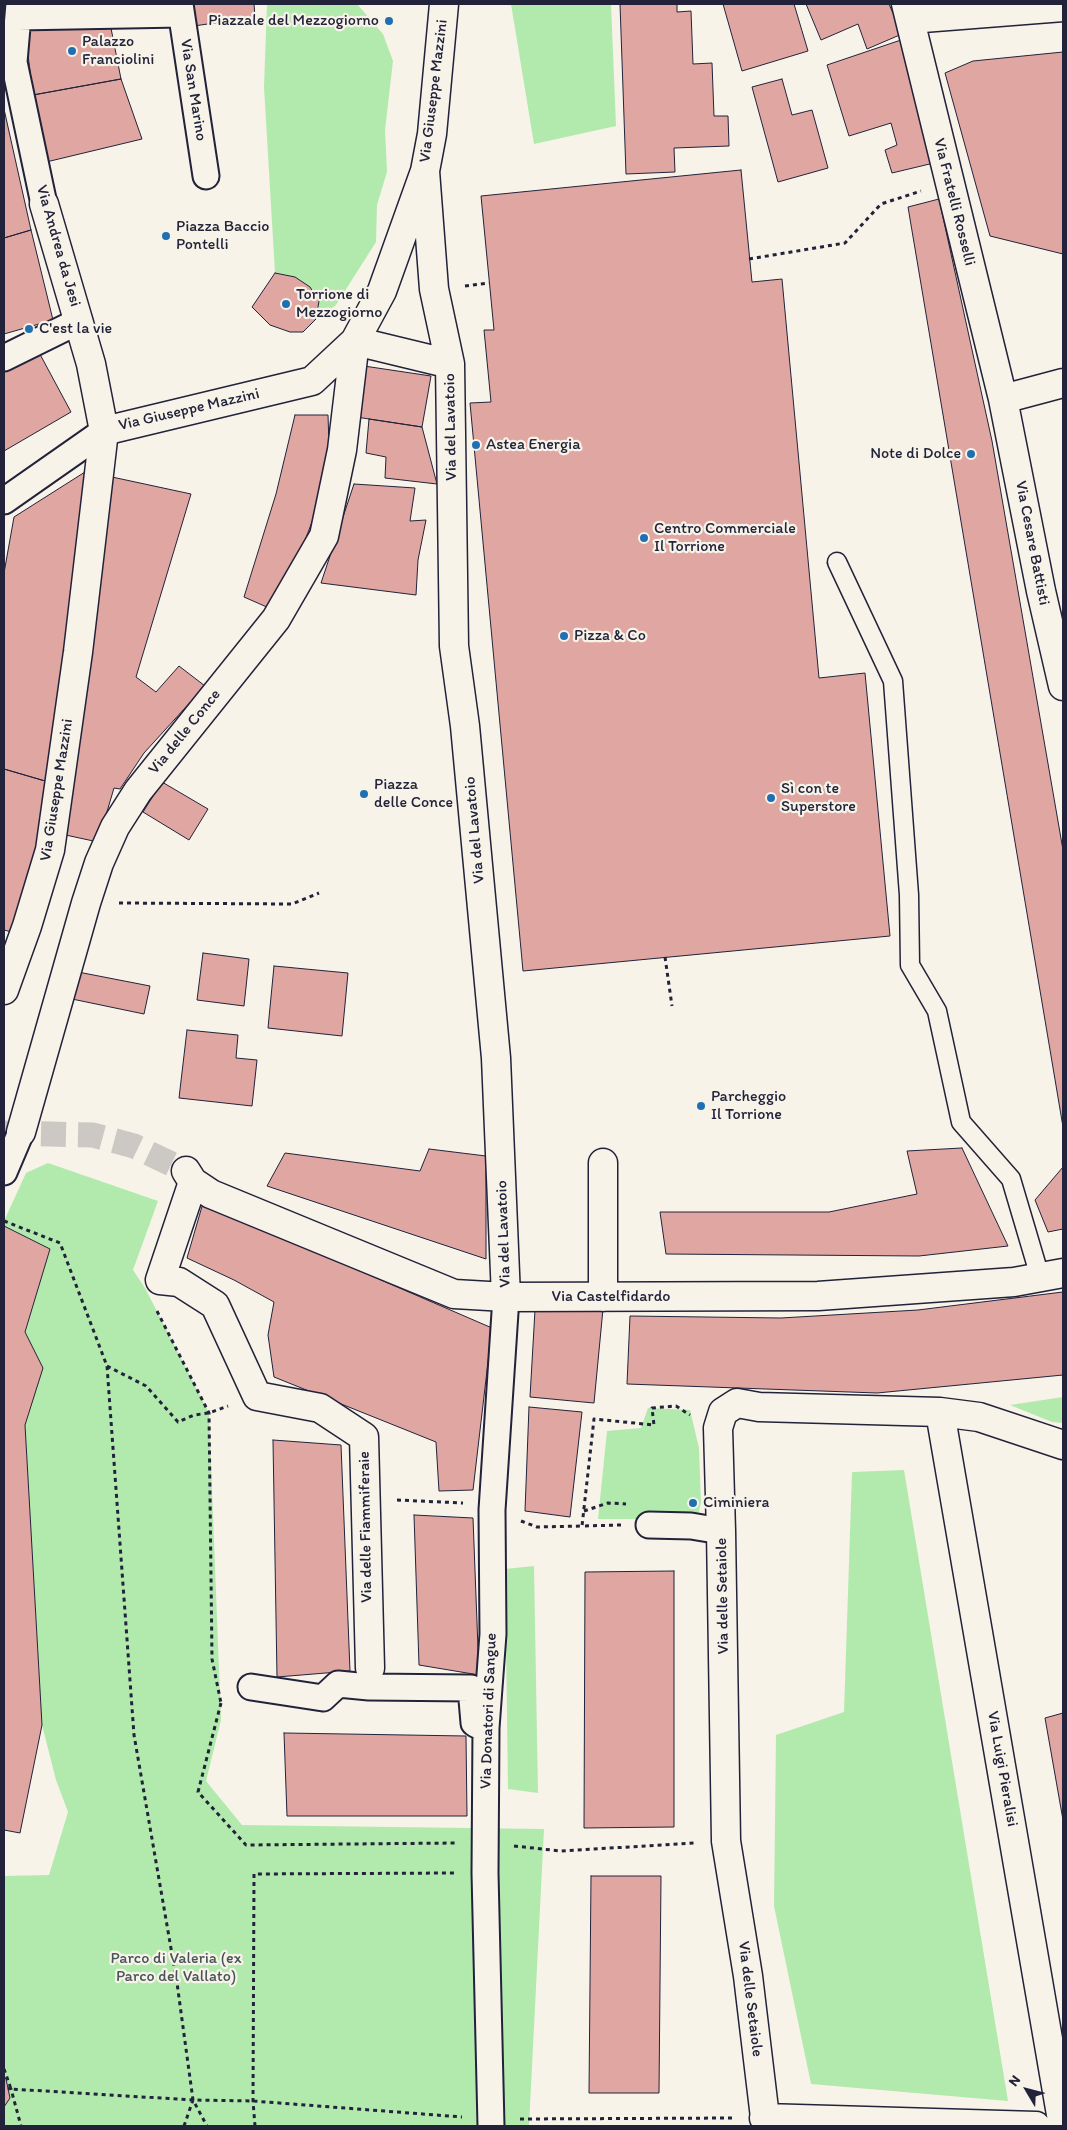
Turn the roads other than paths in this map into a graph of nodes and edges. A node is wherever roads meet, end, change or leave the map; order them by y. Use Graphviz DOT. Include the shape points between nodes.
graph roads {
  1 [pos="444,4"];
  2 [pos="1063,7"];
  3 [pos="181,9"];
  4 [pos="19,11"];
  5 [pos="908,11"];
  6 [pos="425,171"];
  7 [pos="206,176"];
  8 [pos="44,204"];
  9 [pos="80,321"];
  10 [pos="355,341"];
  11 [pos="4,358"];
  12 [pos="450,364"];
  13 [pos="1063,383"];
  14 [pos="1004,399"];
  15 [pos="104,431"];
  16 [pos="4,501"];
  17 [pos="837,562"];
  18 [pos="1052,589"];
  19 [pos="1063,686"];
  20 [pos="4,990"];
  21 [pos="21,1132"];
  22 [pos="603,1163"];
  23 [pos="4,1172"];
  24 [pos="1051,1275"];
  25 [pos="160,1280"];
  26 [pos="506,1297"];
  27 [pos="603,1297"];
  28 [pos="940,1412"];
  29 [pos="1063,1445"];
  30 [pos="649,1524"];
  31 [pos="722,1531"];
  32 [pos="369,1678"];
  33 [pos="251,1687"];
  34 [pos="486,1728"];
  35 [pos="491,2122"];
  36 [pos="765,2122"];
  37 [pos="1036,2126"];
  38 [pos="1063,2126"];
  1 -- 6 [label="street, Via Giuseppe Mazzini" via="432,134"];
  2 -- 5 [label="street"];
  3 -- 4 [label="street"];
  3 -- 7 [label="street, Via San Marino"];
  4 -- 8 [label="street, Via Andrea da Jesi" via="14,62"];
  5 -- 14 [label="street, Via Fratelli Rosselli"];
  6 -- 10 [label="street, Via Giuseppe Mazzini" via="382,291"];
  6 -- 12 [label="street, Via del Lavatoio" via="434,289"];
  8 -- 9 [label="street, Via Andrea da Jesi"];
  9 -- 11 [label="street"];
  9 -- 15 [label="street, Via Andrea da Jesi"];
  10 -- 12 [label="street, Via del Lavatoio"];
  10 -- 15 [label="street, Via Giuseppe Mazzini" via="312,381"];
  10 -- 21 [label="street, Via delle Conce" via="342,450 324,536 276,619 138,791 115,827 86,903"];
  12 -- 26 [label="street, Via del Lavatoio" via="454,646 465,726 496,1058"];
  13 -- 14 [label="street"];
  14 -- 18 [label="street, Via Cesare Battisti"];
  15 -- 16 [label="street"];
  15 -- 20 [label="street, Via Giuseppe Mazzini" via="50,850"];
  17 -- 24 [label="lane" via="893,681 909,895 910,964 937,1011 961,1122 1011,1179"];
  18 -- 19 [label="street, Via Cesare Battisti"];
  21 -- 23 [label="street"];
  22 -- 27 [label="street"];
  24 -- 27 [label="street, Via Castelfidardo" via="1014,1282 818,1296"];
  25 -- 26 [label="street, Via Castelfidardo" via="190,1177 211,1194 454,1294"];
  25 -- 32 [label="street, Via delle Fiammiferaie" via="180,1282 215,1305 257,1396 320,1408 364,1437"];
  26 -- 27 [label="street, Via Castelfidardo"];
  26 -- 34 [label="street, Via Donatori di Sangue" via="492,1510 493,1634"];
  28 -- 29 [label="street" via="979,1417"];
  28 -- 31 [label="street, Via delle Setaiole" via="759,1407 737,1403 723,1412 718,1428"];
  28 -- 38 [label="street, Via Luigi Pieralisi"];
  30 -- 31 [label="street"];
  31 -- 36 [label="street, Via delle Setaiole" via="726,1840 748,1976"];
  32 -- 33 [label="street" via="338,1684 323,1698"];
  32 -- 34 [label="street" via="471,1688 474,1723"];
  34 -- 35 [label="street, Via Donatori di Sangue" via="485,1873"];
  36 -- 37 [label="street"];
}
